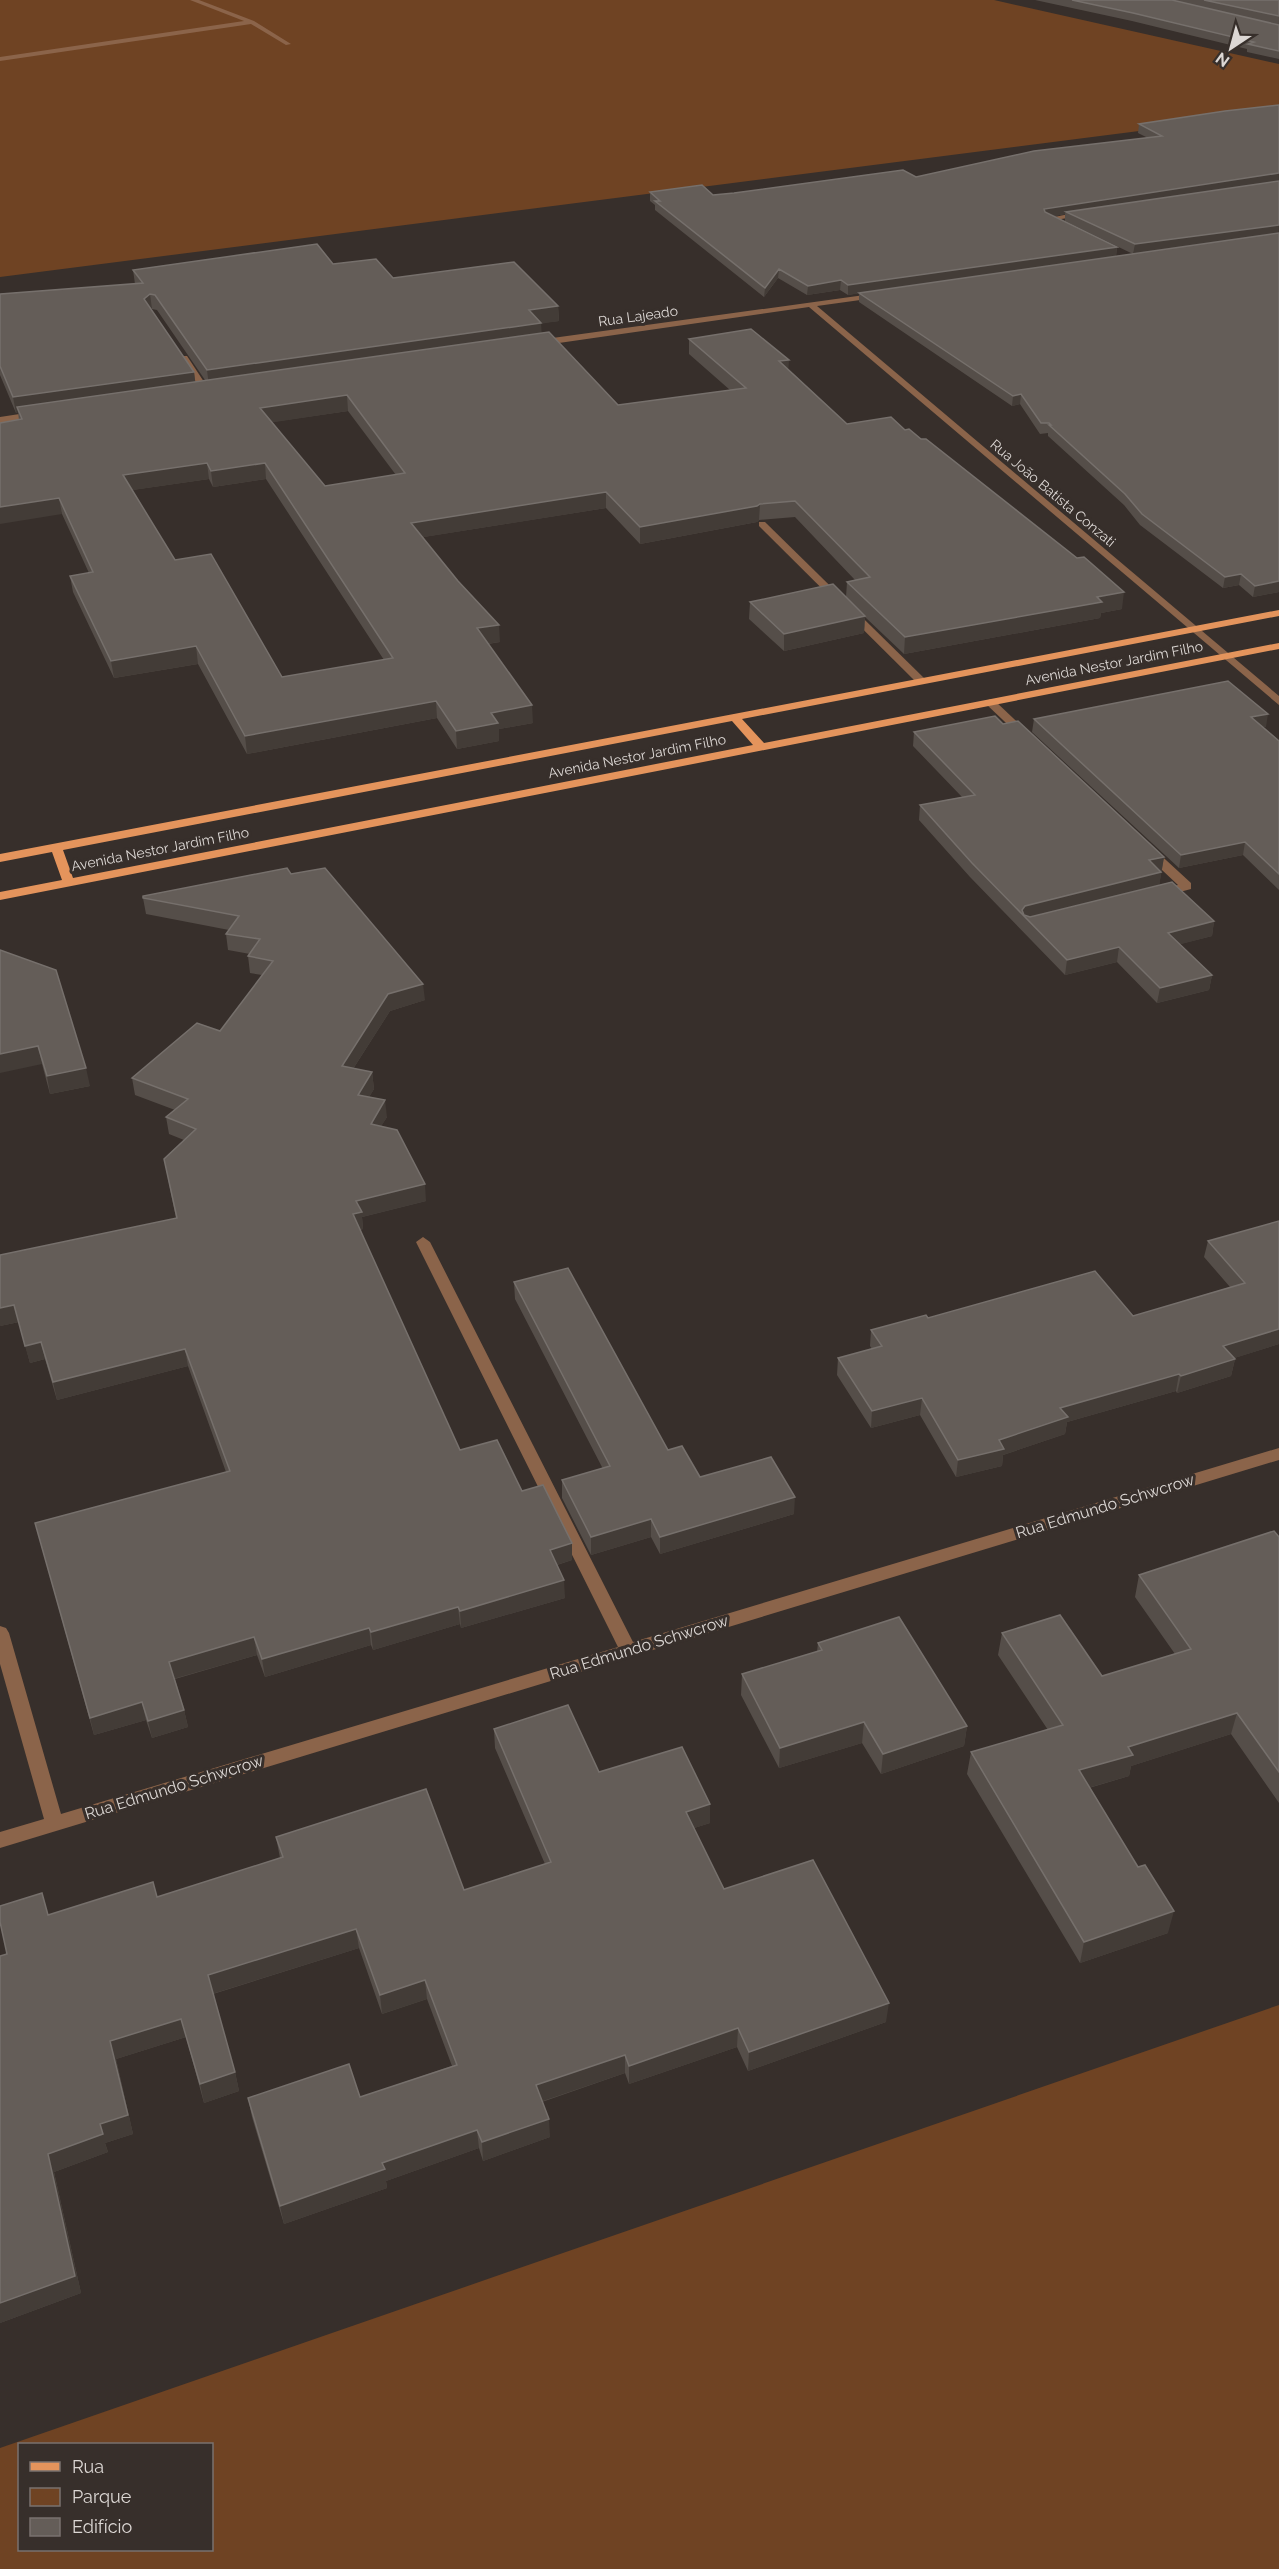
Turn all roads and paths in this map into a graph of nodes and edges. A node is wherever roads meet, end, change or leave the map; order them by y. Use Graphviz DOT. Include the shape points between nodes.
graph roads {
  1 [pos="193,0"];
  2 [pos="252,22"];
  3 [pos="288,44"];
  4 [pos="0,59"];
  5 [pos="1095,212"];
  6 [pos="1059,224"];
  7 [pos="893,293"];
  8 [pos="810,305"];
  9 [pos="528,345"];
  10 [pos="179,352"];
  11 [pos="217,389"];
  12 [pos="206,391"];
  13 [pos="194,392"];
  14 [pos="46,413"];
  15 [pos="0,420"];
  16 [pos="762,524"];
  17 [pos="1279,613"];
  18 [pos="1193,629"];
  19 [pos="1279,646"];
  20 [pos="1225,656"];
  21 [pos="921,681"];
  22 [pos="990,702"];
  23 [pos="1279,702"];
  24 [pos="734,717"];
  25 [pos="1033,742"];
  26 [pos="761,747"];
  27 [pos="1144,846"];
  28 [pos="56,847"];
  29 [pos="0,858"];
  30 [pos="69,882"];
  31 [pos="1153,895"];
  32 [pos="0,896"];
  33 [pos="423,1242"];
  34 [pos="1279,1454"];
  35 [pos="0,1633"];
  36 [pos="628,1650"];
  37 [pos="54,1823"];
  38 [pos="0,1839"];
  1 -- 2 [label="street"];
  2 -- 3 [label="street"];
  2 -- 4 [label="street"];
  5 -- 6 [label="street" via="1049,219"];
  7 -- 8 [label="street, Rua Lajeado"];
  8 -- 9 [label="street, Rua Lajeado"];
  8 -- 18 [label="street, Rua João Batista Conzati"];
  10 -- 12 [label="street"];
  11 -- 12 [label="street"];
  12 -- 13 [label="street"];
  14 -- 15 [label="street"];
  16 -- 21 [label="street"];
  17 -- 18 [label="main road, Avenida Nestor Jardim Filho"];
  18 -- 20 [label="street, Rua João Batista Conzati"];
  18 -- 21 [label="main road, Avenida Nestor Jardim Filho"];
  19 -- 20 [label="main road, Avenida Nestor Jardim Filho"];
  20 -- 22 [label="main road, Avenida Nestor Jardim Filho"];
  20 -- 23 [label="street, Rua João Batista Conzati"];
  21 -- 24 [label="main road, Avenida Nestor Jardim Filho"];
  22 -- 25 [label="street"];
  22 -- 26 [label="main road, Avenida Nestor Jardim Filho"];
  24 -- 26 [label="main road"];
  24 -- 28 [label="main road, Avenida Nestor Jardim Filho"];
  26 -- 30 [label="main road, Avenida Nestor Jardim Filho"];
  27 -- 31 [label="street" via="1187,886"];
  28 -- 29 [label="main road, Avenida Nestor Jardim Filho"];
  28 -- 30 [label="main road"];
  30 -- 32 [label="main road, Avenida Nestor Jardim Filho"];
  33 -- 36 [label="street"];
  34 -- 36 [label="street, Rua Edmundo Schwcrow"];
  35 -- 37 [label="street"];
  36 -- 37 [label="street, Rua Edmundo Schwcrow"];
  37 -- 38 [label="street, Rua Edmundo Schwcrow"];
}
